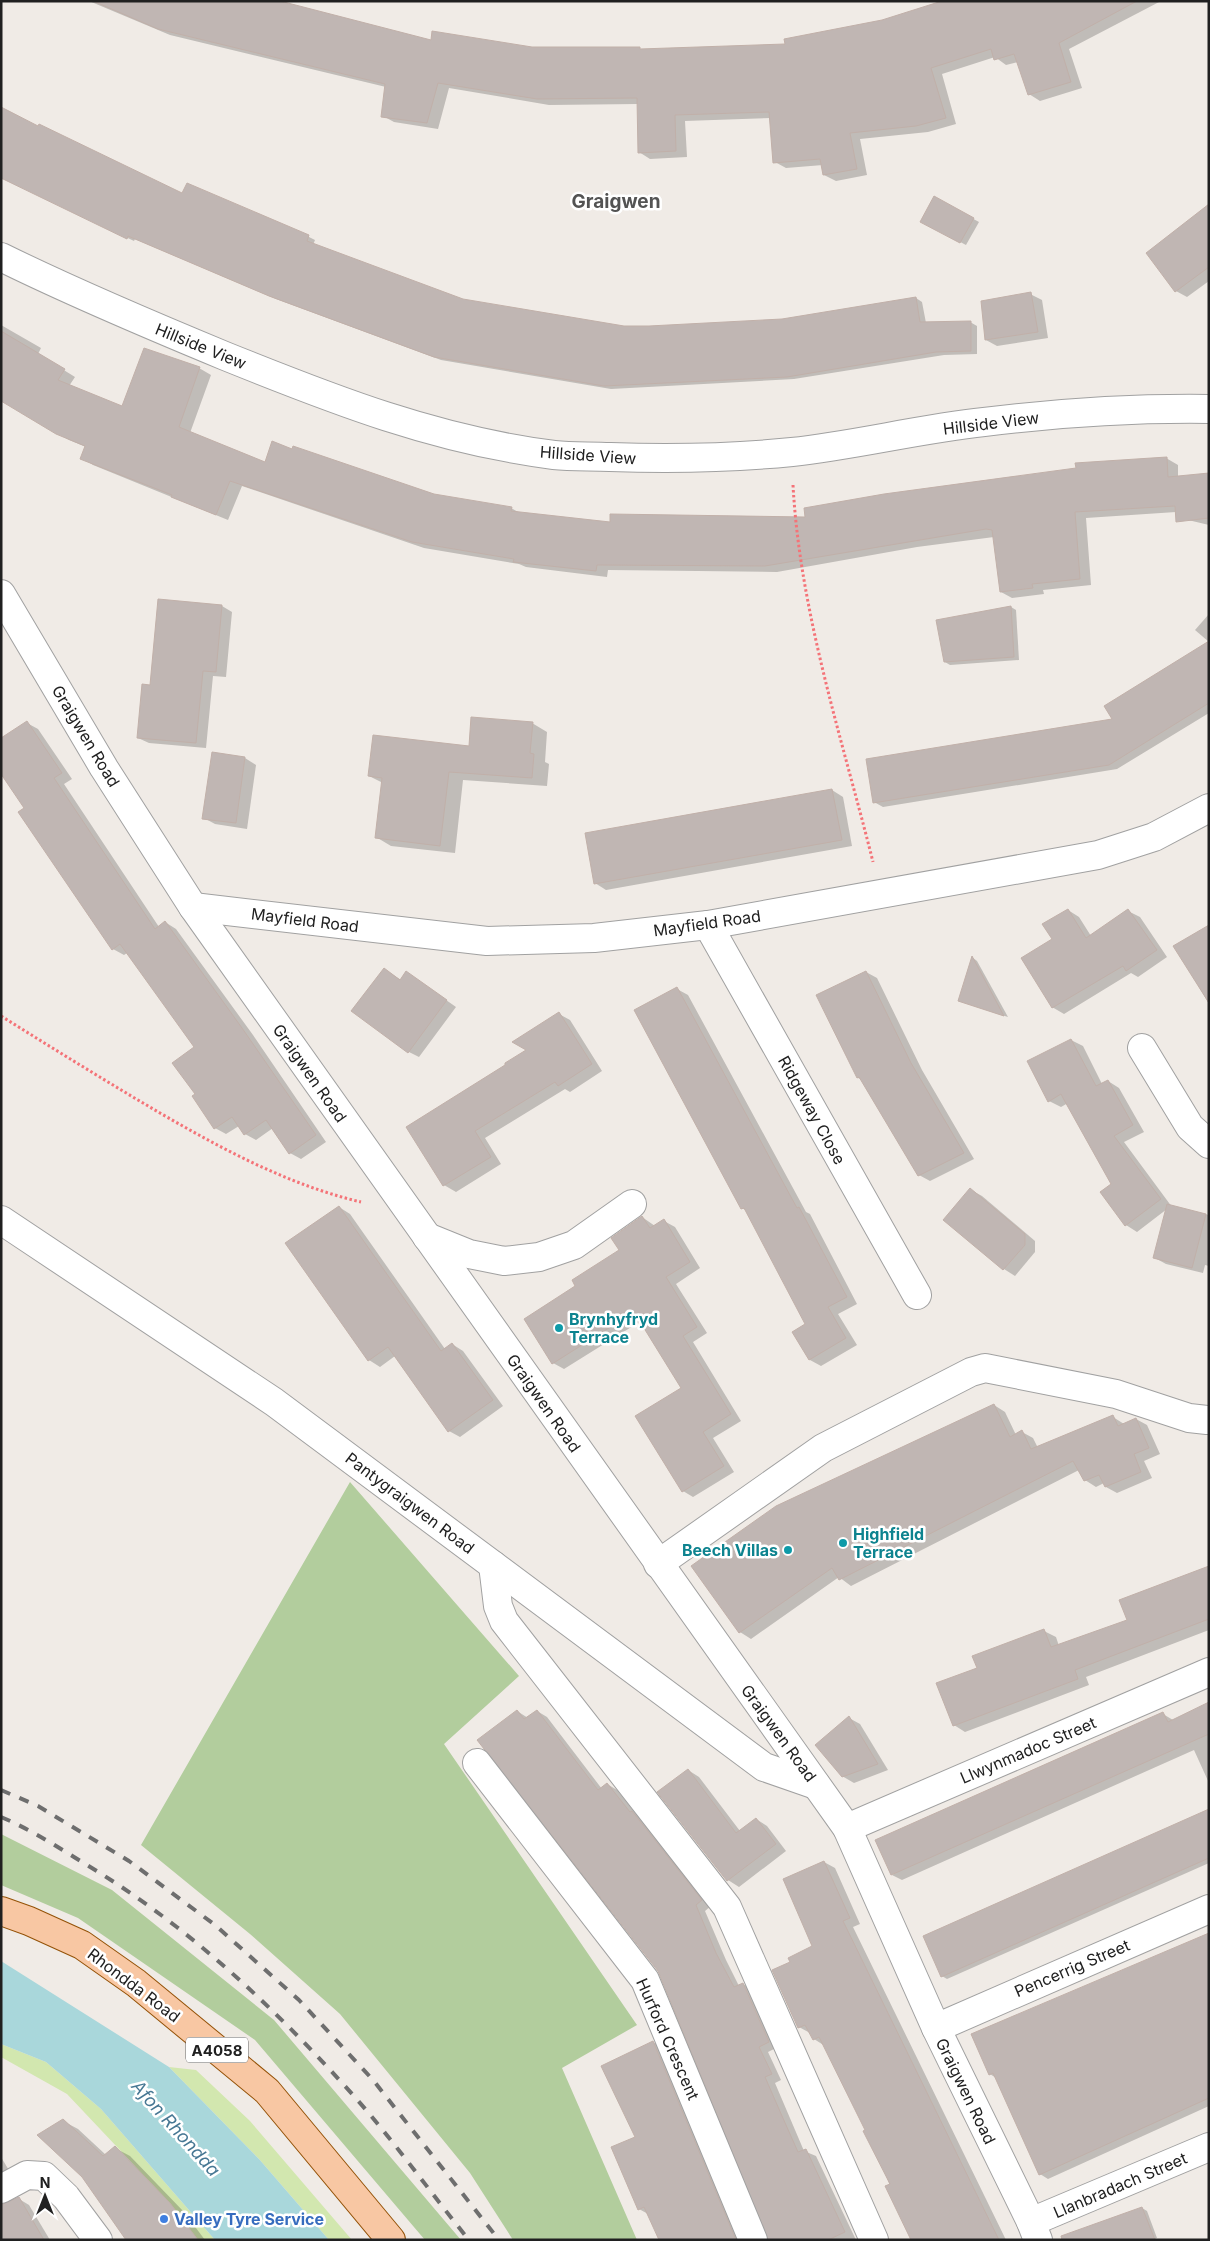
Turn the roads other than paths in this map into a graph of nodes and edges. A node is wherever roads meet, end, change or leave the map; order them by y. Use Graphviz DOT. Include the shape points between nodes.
graph roads {
  1 [pos="1,257"];
  2 [pos="1209,410"];
  3 [pos="1,594"];
  4 [pos="1209,808"];
  5 [pos="193,907"];
  6 [pos="708,925"];
  7 [pos="1142,1048"];
  8 [pos="1209,1144"];
  9 [pos="632,1204"];
  10 [pos="1,1220"];
  11 [pos="427,1237"];
  12 [pos="917,1296"];
  13 [pos="1207,1420"];
  14 [pos="658,1564"];
  15 [pos="493,1565"];
  16 [pos="1209,1672"];
  17 [pos="478,1763"];
  18 [pos="816,1785"];
  19 [pos="847,1828"];
  20 [pos="1209,1909"];
  21 [pos="1,1911"];
  22 [pos="936,2028"];
  23 [pos="1209,2147"];
  24 [pos="1,2189"];
  25 [pos="1034,2231"];
  26 [pos="98,2240"];
  27 [pos="391,2240"];
  28 [pos="753,2240"];
  29 [pos="874,2240"];
  1 -- 2 [label="street, Hillside View" via="164,330 302,387 396,421 476,442 556,455 664,459 790,452 981,422 1078,414"];
  3 -- 5 [label="street, Graigwen Road" via="104,768"];
  4 -- 6 [label="street, Mayfield Road" via="1154,837 1098,855"];
  5 -- 6 [label="street, Mayfield Road" via="487,940 594,938"];
  5 -- 11 [label="street, Graigwen Road"];
  6 -- 12 [label="street, Ridgeway Close"];
  7 -- 8 [label="street" via="1190,1127"];
  9 -- 11 [label="street" via="574,1245 539,1258 504,1261 469,1254"];
  10 -- 15 [label="street, Pantygraigwen Road" via="274,1402"];
  11 -- 14 [label="street, Graigwen Road"];
  13 -- 14 [label="street" via="1189,1418 1116,1394 992,1368 972,1372 823,1448"];
  14 -- 18 [label="street, Graigwen Road"];
  15 -- 18 [label="street, Pantygraigwen Road" via="764,1767"];
  15 -- 29 [label="street" via="498,1606 504,1621 731,1914"];
  16 -- 19 [label="street, Llwynmadoc Street"];
  17 -- 28 [label="street, Hurford Crescent" via="645,1980"];
  18 -- 19 [label="street, Graigwen Road"];
  19 -- 22 [label="street, Graigwen Road"];
  20 -- 22 [label="street, Pencerrig Street"];
  21 -- 27 [label="main road, Rhondda Road / A4058" via="82,1945 136,1983 267,2091"];
  22 -- 25 [label="street, Graigwen Road"];
  23 -- 25 [label="street, Llanbradach Street"];
  24 -- 26 [label="street" via="27,2175 44,2176 66,2197"];
}
